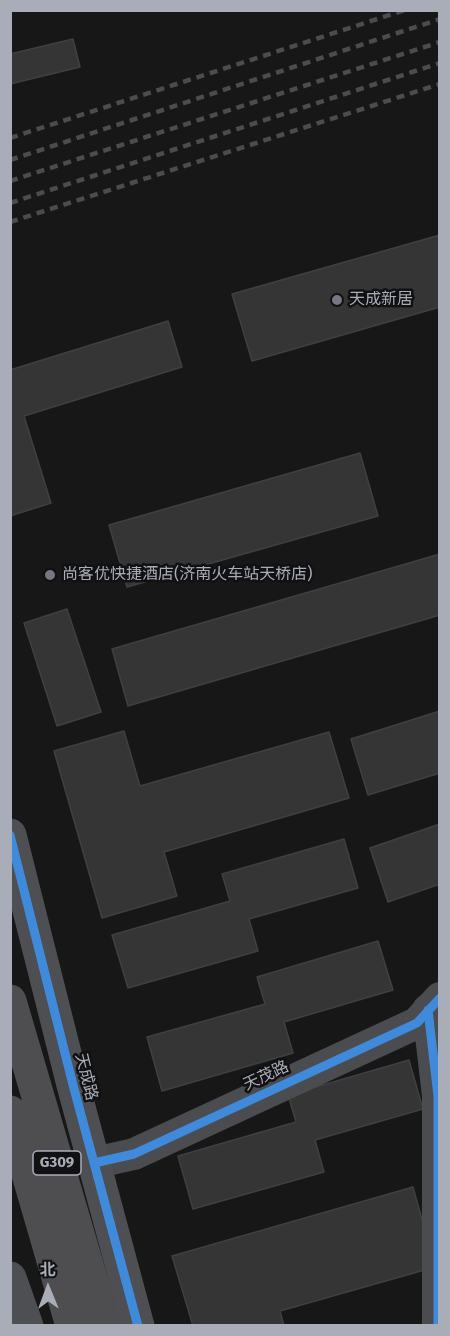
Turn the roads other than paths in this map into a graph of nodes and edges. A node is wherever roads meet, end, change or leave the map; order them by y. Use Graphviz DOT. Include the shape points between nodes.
graph roads {
  1 [pos="10,835"];
  2 [pos="10,1000"];
  3 [pos="434,1004"];
  4 [pos="10,1112"];
  5 [pos="94,1163"];
  6 [pos="10,1278"];
  7 [pos="27,1326"];
  8 [pos="72,1326"];
  9 [pos="105,1326"];
  10 [pos="138,1326"];
  11 [pos="438,1326"];
  1 -- 5 [label="main road, 天成路"];
  2 -- 9 [label="highway, G309"];
  3 -- 5 [label="street, 天茂路" via="417,1023 134,1154"];
  3 -- 11 [label="street"];
  4 -- 8 [label="highway, G309"];
  5 -- 10 [label="main road, 天成路"];
  6 -- 7 [label="main road"];
}
